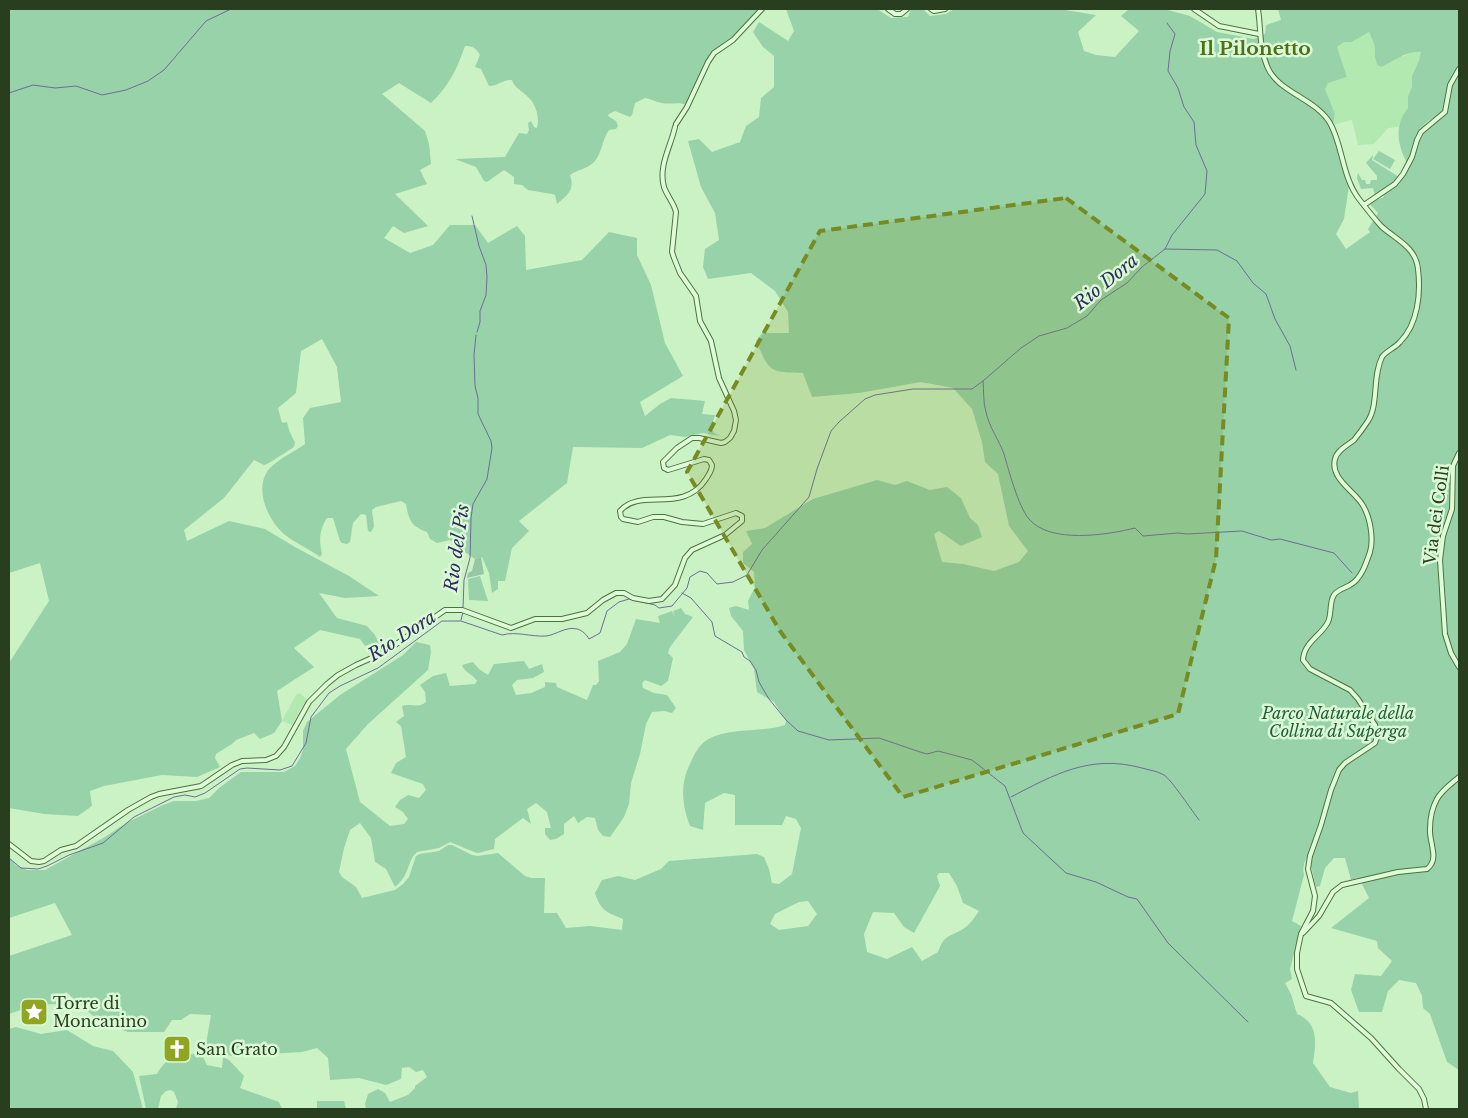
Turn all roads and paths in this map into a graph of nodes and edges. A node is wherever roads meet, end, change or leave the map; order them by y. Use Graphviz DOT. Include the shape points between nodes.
graph roads {
  1 [pos="762,9"];
  2 [pos="888,9"];
  3 [pos="907,9"];
  4 [pos="930,9"];
  5 [pos="945,9"];
  6 [pos="1194,9"];
  7 [pos="1258,9"];
  8 [pos="1259,34"];
  9 [pos="1459,69"];
  10 [pos="1364,206"];
  11 [pos="1459,453"];
  12 [pos="1459,667"];
  13 [pos="1459,777"];
  14 [pos="9,844"];
  15 [pos="1301,934"];
  16 [pos="1426,1109"];
  1 -- 14 [label="street" via="733,40 714,53 675,125 662,173 666,193 676,212 672,252 680,273 696,296 700,321 711,341 719,378 734,411 734,431 725,442 692,438 663,462 668,470 709,460 712,470 695,492 676,499 637,501 622,508 620,514 632,522 664,517 702,524 736,513 742,516 742,521 725,535 692,550 685,558 674,585 662,599 648,601 616,593 587,613 562,619 535,619 511,628 463,611 445,610 385,652 356,665 327,684 309,702 276,756 238,763 200,786 159,794 128,810 76,846 61,850 44,861 31,861"];
  2 -- 3 [label="street" via="901,14"];
  4 -- 5 [label="street"];
  6 -- 8 [label="street" via="1219,26"];
  7 -- 8 [label="street"];
  8 -- 10 [label="street" via="1267,68 1274,78 1316,107 1329,122 1348,179"];
  9 -- 10 [label="street" via="1450,85 1445,112 1421,132 1403,174 1395,184"];
  10 -- 15 [label="street" via="1382,227 1412,252 1418,267 1418,301 1414,321 1404,338 1382,357 1374,389 1375,406 1369,419 1335,459 1340,480 1363,505 1372,536 1370,552 1360,576 1353,584 1335,593 1328,623 1306,647 1303,660 1310,670 1350,690 1375,725 1378,739 1342,766 1336,777 1310,856 1308,869 1314,887 1314,903"];
  11 -- 12 [label="street, Via dei Colli" via="1453,466 1452,510 1443,536 1440,560 1445,634"];
  13 -- 15 [label="street" via="1437,799 1431,815 1434,857 1427,870 1398,872 1342,885"];
  15 -- 16 [label="street" via="1297,969 1306,996 1331,1003 1371,1038 1419,1089"];
}
